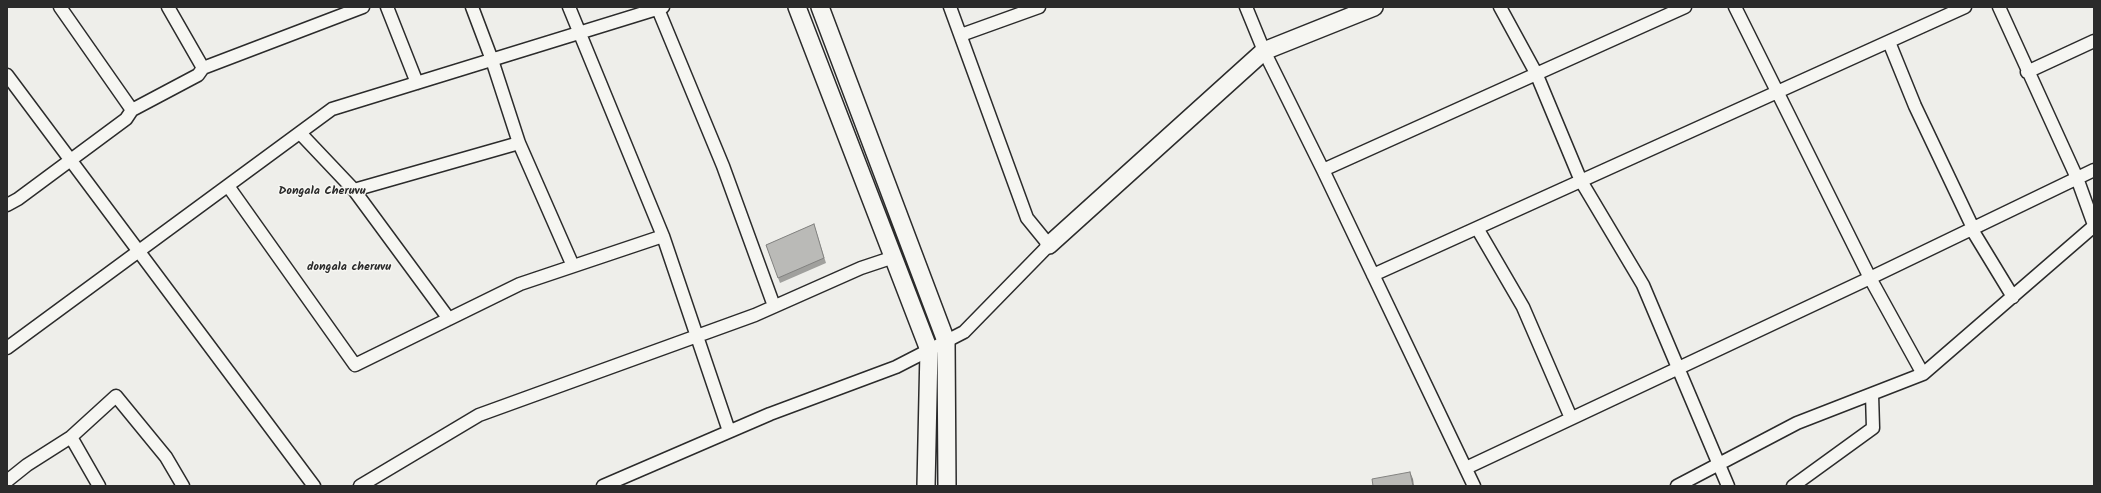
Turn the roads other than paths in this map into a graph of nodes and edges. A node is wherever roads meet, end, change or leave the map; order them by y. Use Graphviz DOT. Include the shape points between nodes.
graph roads {
  1 [pos="60,7"];
  2 [pos="168,7"];
  3 [pos="363,7"];
  4 [pos="387,7"];
  5 [pos="472,7"];
  6 [pos="569,7"];
  7 [pos="797,7"];
  8 [pos="820,7"];
  9 [pos="950,7"];
  10 [pos="1039,7"];
  11 [pos="1246,7"];
  12 [pos="1374,7"];
  13 [pos="1500,7"];
  14 [pos="1685,7"];
  15 [pos="1735,7"];
  16 [pos="1965,7"];
  17 [pos="1999,7"];
  18 [pos="660,8"];
  19 [pos="578,33"];
  20 [pos="961,35"];
  21 [pos="2094,41"];
  22 [pos="1889,42"];
  23 [pos="1264,51"];
  24 [pos="492,60"];
  25 [pos="203,68"];
  26 [pos="2027,72"];
  27 [pos="1536,74"];
  28 [pos="7,75"];
  29 [pos="417,83"];
  30 [pos="1778,92"];
  31 [pos="132,110"];
  32 [pos="300,133"];
  33 [pos="519,143"];
  34 [pos="71,159"];
  35 [pos="1323,170"];
  36 [pos="2094,170"];
  37 [pos="2076,179"];
  38 [pos="1581,181"];
  39 [pos="228,186"];
  40 [pos="354,190"];
  41 [pos="7,205"];
  42 [pos="2094,226"];
  43 [pos="1477,228"];
  44 [pos="1972,228"];
  45 [pos="663,236"];
  46 [pos="1049,245"];
  47 [pos="138,252"];
  48 [pos="894,257"];
  49 [pos="573,266"];
  50 [pos="1373,275"];
  51 [pos="1870,278"];
  52 [pos="2013,297"];
  53 [pos="774,306"];
  54 [pos="449,319"];
  55 [pos="696,337"];
  56 [pos="946,341"];
  57 [pos="7,348"];
  58 [pos="929,350"];
  59 [pos="1678,368"];
  60 [pos="1923,374"];
  61 [pos="1872,394"];
  62 [pos="1572,418"];
  63 [pos="729,431"];
  64 [pos="71,437"];
  65 [pos="1719,464"];
  66 [pos="1466,468"];
  67 [pos="7,481"];
  68 [pos="99,486"];
  69 [pos="183,486"];
  70 [pos="314,486"];
  71 [pos="360,486"];
  72 [pos="603,486"];
  73 [pos="926,486"];
  74 [pos="948,486"];
  75 [pos="1474,486"];
  76 [pos="1678,486"];
  77 [pos="1728,486"];
  78 [pos="1793,486"];
  1 -- 31 [label="street"];
  2 -- 25 [label="street"];
  3 -- 25 [label="street"];
  4 -- 29 [label="street"];
  5 -- 24 [label="street"];
  6 -- 19 [label="street"];
  7 -- 48 [label="main road"];
  8 -- 56 [label="main road"];
  9 -- 20 [label="street"];
  10 -- 20 [label="street"];
  11 -- 23 [label="street"];
  12 -- 23 [label="main road"];
  13 -- 27 [label="street"];
  14 -- 27 [label="street"];
  15 -- 30 [label="street"];
  16 -- 22 [label="street"];
  17 -- 26 [label="street"];
  18 -- 19 [label="street"];
  18 -- 53 [label="street" via="724,166"];
  19 -- 24 [label="street"];
  19 -- 45 [label="street"];
  20 -- 46 [label="street" via="1027,218"];
  21 -- 26 [label="street"];
  22 -- 30 [label="street"];
  22 -- 44 [label="street" via="1915,106"];
  23 -- 35 [label="street"];
  23 -- 46 [label="main road"];
  24 -- 29 [label="street"];
  24 -- 33 [label="street"];
  25 -- 31 [label="street" via="198,75"];
  26 -- 37 [label="street"];
  27 -- 35 [label="street"];
  27 -- 38 [label="street"];
  28 -- 34 [label="street"];
  29 -- 32 [label="street" via="332,109"];
  30 -- 38 [label="street"];
  30 -- 51 [label="street"];
  31 -- 34 [label="street" via="126,119"];
  32 -- 39 [label="street"];
  32 -- 40 [label="street"];
  33 -- 40 [label="street"];
  33 -- 49 [label="street"];
  34 -- 41 [label="street" via="18,200"];
  34 -- 47 [label="street"];
  35 -- 50 [label="street"];
  36 -- 37 [label="street"];
  37 -- 42 [label="street"];
  37 -- 44 [label="street"];
  38 -- 43 [label="street"];
  38 -- 59 [label="street" via="1643,285"];
  39 -- 47 [label="street"];
  39 -- 54 [label="street" via="355,365"];
  40 -- 54 [label="street"];
  42 -- 52 [label="street"];
  43 -- 50 [label="street"];
  43 -- 62 [label="street" via="1523,307"];
  44 -- 51 [label="street"];
  44 -- 52 [label="street"];
  45 -- 49 [label="street"];
  45 -- 55 [label="street"];
  46 -- 56 [label="street" via="964,332"];
  47 -- 57 [label="street"];
  47 -- 70 [label="street"];
  48 -- 53 [label="street" via="860,268"];
  48 -- 58 [label="main road"];
  49 -- 54 [label="street" via="520,284"];
  50 -- 66 [label="street"];
  51 -- 59 [label="street"];
  51 -- 60 [label="street"];
  52 -- 60 [label="street"];
  53 -- 55 [label="street"];
  55 -- 63 [label="street"];
  55 -- 71 [label="street" via="479,415"];
  56 -- 58 [label="street"];
  56 -- 74 [label="main road"];
  58 -- 63 [label="street" via="896,367"];
  58 -- 73 [label="main road"];
  59 -- 62 [label="street"];
  59 -- 65 [label="street"];
  60 -- 61 [label="street"];
  61 -- 65 [label="street" via="1797,423"];
  61 -- 78 [label="street" via="1873,428"];
  62 -- 66 [label="street"];
  63 -- 72 [label="street"];
  64 -- 67 [label="street"];
  64 -- 68 [label="street"];
  64 -- 69 [label="street" via="116,396 166,457"];
  65 -- 76 [label="street"];
  65 -- 77 [label="street"];
  66 -- 75 [label="street"];
}
